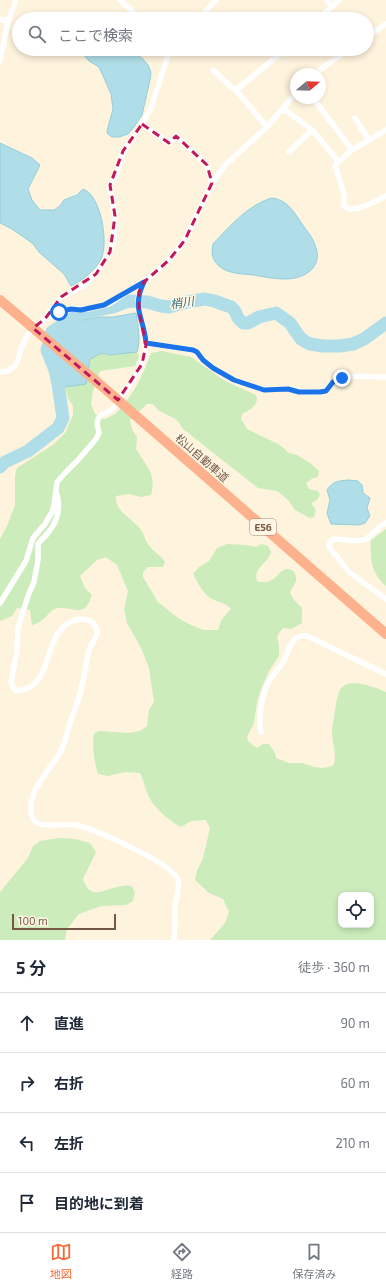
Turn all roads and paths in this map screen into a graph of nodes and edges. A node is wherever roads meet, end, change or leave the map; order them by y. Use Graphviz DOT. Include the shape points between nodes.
graph roads {
  1 [pos="16,0"];
  2 [pos="120,0"];
  3 [pos="216,0"];
  4 [pos="326,0"];
  5 [pos="338,0"];
  6 [pos="333,6"];
  7 [pos="133,12"];
  8 [pos="205,12"];
  9 [pos="327,12"];
  10 [pos="0,19"];
  11 [pos="8,22"];
  12 [pos="386,24"];
  13 [pos="374,32"];
  14 [pos="168,56"];
  15 [pos="277,56"];
  16 [pos="339,56"];
  17 [pos="0,61"];
  18 [pos="322,68"];
  19 [pos="214,70"];
  20 [pos="236,90"];
  21 [pos="290,102"];
  22 [pos="318,104"];
  23 [pos="284,109"];
  24 [pos="355,118"];
  25 [pos="142,124"];
  26 [pos="267,127"];
  27 [pos="312,130"];
  28 [pos="386,130"];
  29 [pos="369,140"];
  30 [pos="352,150"];
  31 [pos="289,152"];
  32 [pos="338,161"];
  33 [pos="212,183"];
  34 [pos="386,196"];
  35 [pos="144,282"];
  36 [pos="0,300"];
  37 [pos="45,319"];
  38 [pos="146,343"];
  39 [pos="0,372"];
  40 [pos="386,377"];
  41 [pos="56,491"];
  42 [pos="386,523"];
  43 [pos="386,599"];
  44 [pos="0,603"];
  45 [pos="386,634"];
  46 [pos="386,674"];
  47 [pos="261,732"];
  48 [pos="174,940"];
  1 -- 11 [label="street"];
  2 -- 7 [label="street"];
  3 -- 8 [label="street"];
  4 -- 6 [label="street"];
  5 -- 6 [label="street"];
  6 -- 9 [label="street"];
  10 -- 11 [label="street"];
  11 -- 17 [label="street"];
  12 -- 13 [label="street"];
  14 -- 25 [label="street" via="151,108"];
  15 -- 20 [label="street"];
  16 -- 18 [label="street"];
  19 -- 20 [label="street"];
  20 -- 26 [label="street"];
  21 -- 23 [label="street"];
  22 -- 30 [label="street"];
  23 -- 26 [label="street"];
  23 -- 27 [label="street"];
  24 -- 29 [label="street"];
  25 -- 33 [label="street" via="169,143 176,136 206,165"];
  25 -- 37 [label="street" via="123,151 117,173 110,185 115,216 114,238 110,252 96,274 82,286 60,297"];
  26 -- 33 [label="street" via="227,163"];
  27 -- 31 [label="street"];
  27 -- 32 [label="street"];
  28 -- 29 [label="street"];
  29 -- 30 [label="street"];
  30 -- 32 [label="street"];
  32 -- 34 [label="street" via="335,165 346,208 358,208"];
  33 -- 35 [label="street" via="185,240 169,260"];
  35 -- 37 [label="street" via="104,305 81,310 71,309"];
  35 -- 38 [label="street" via="139,292 138,303"];
  36 -- 45 [label="highway, 松山自動車道 / E56"];
  37 -- 39 [label="street" via="28,334 14,366 8,371"];
  38 -- 40 [label="street" via="193,350 213,368 234,380 264,390 320,392 326,391 333,382 342,378"];
  38 -- 41 [label="street" via="142,364 114,407 98,419 99,433 96,439 65,472 58,482"];
  41 -- 44 [label="street" via="52,512 33,538 26,561"];
  41 -- 48 [label="street" via="59,498 57,517 53,527 38,544 34,582 18,628 13,687 16,691 21,691 41,678 53,643 62,627 74,620 85,619 93,623 97,633 90,648 82,687 62,747 38,784 32,800 32,816 39,824 78,825 97,832 139,850 171,871 179,881"];
  42 -- 43 [label="street" via="363,540 334,540 330,542 329,547 349,572"];
  46 -- 47 [label="street" via="307,636 296,638 268,683 263,696"];
}
